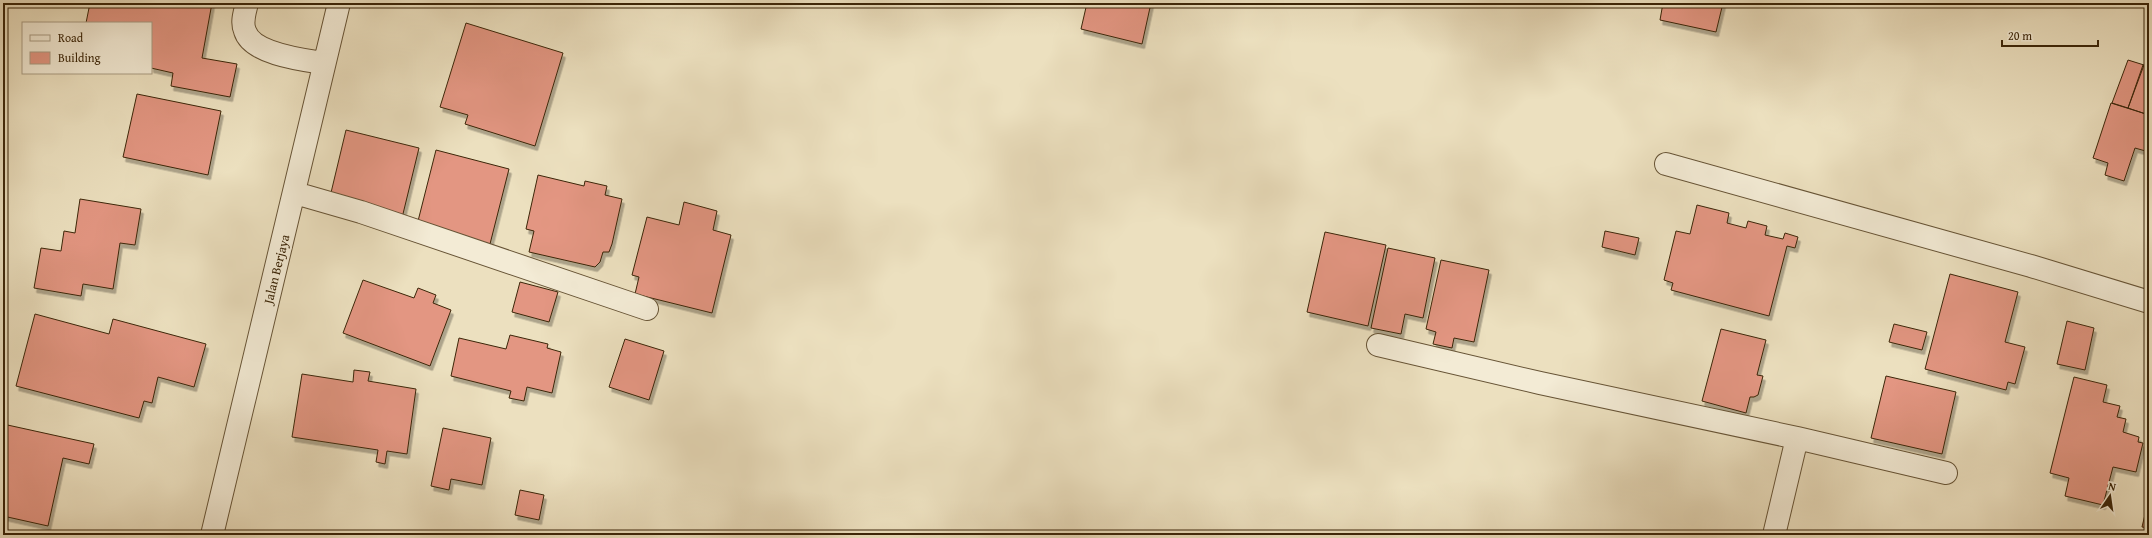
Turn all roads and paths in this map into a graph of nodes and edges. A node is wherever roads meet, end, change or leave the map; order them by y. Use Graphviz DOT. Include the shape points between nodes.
graph roads {
  1 [pos="247,3"];
  2 [pos="339,3"];
  3 [pos="323,63"];
  4 [pos="1666,164"];
  5 [pos="295,193"];
  6 [pos="2149,302"];
  7 [pos="647,309"];
  8 [pos="1378,345"];
  9 [pos="1797,438"];
  10 [pos="1946,473"];
  11 [pos="212,535"];
  12 [pos="1774,535"];
  1 -- 3 [label="street" via="243,16 245,32 256,44 287,58"];
  2 -- 3 [label="street, Jalan Berjaya"];
  3 -- 5 [label="street, Jalan Berjaya"];
  4 -- 6 [label="street" via="2031,266"];
  5 -- 7 [label="street" via="361,212"];
  5 -- 11 [label="street, Jalan Berjaya"];
  8 -- 9 [label="street"];
  9 -- 10 [label="street"];
  9 -- 12 [label="street"];
}
